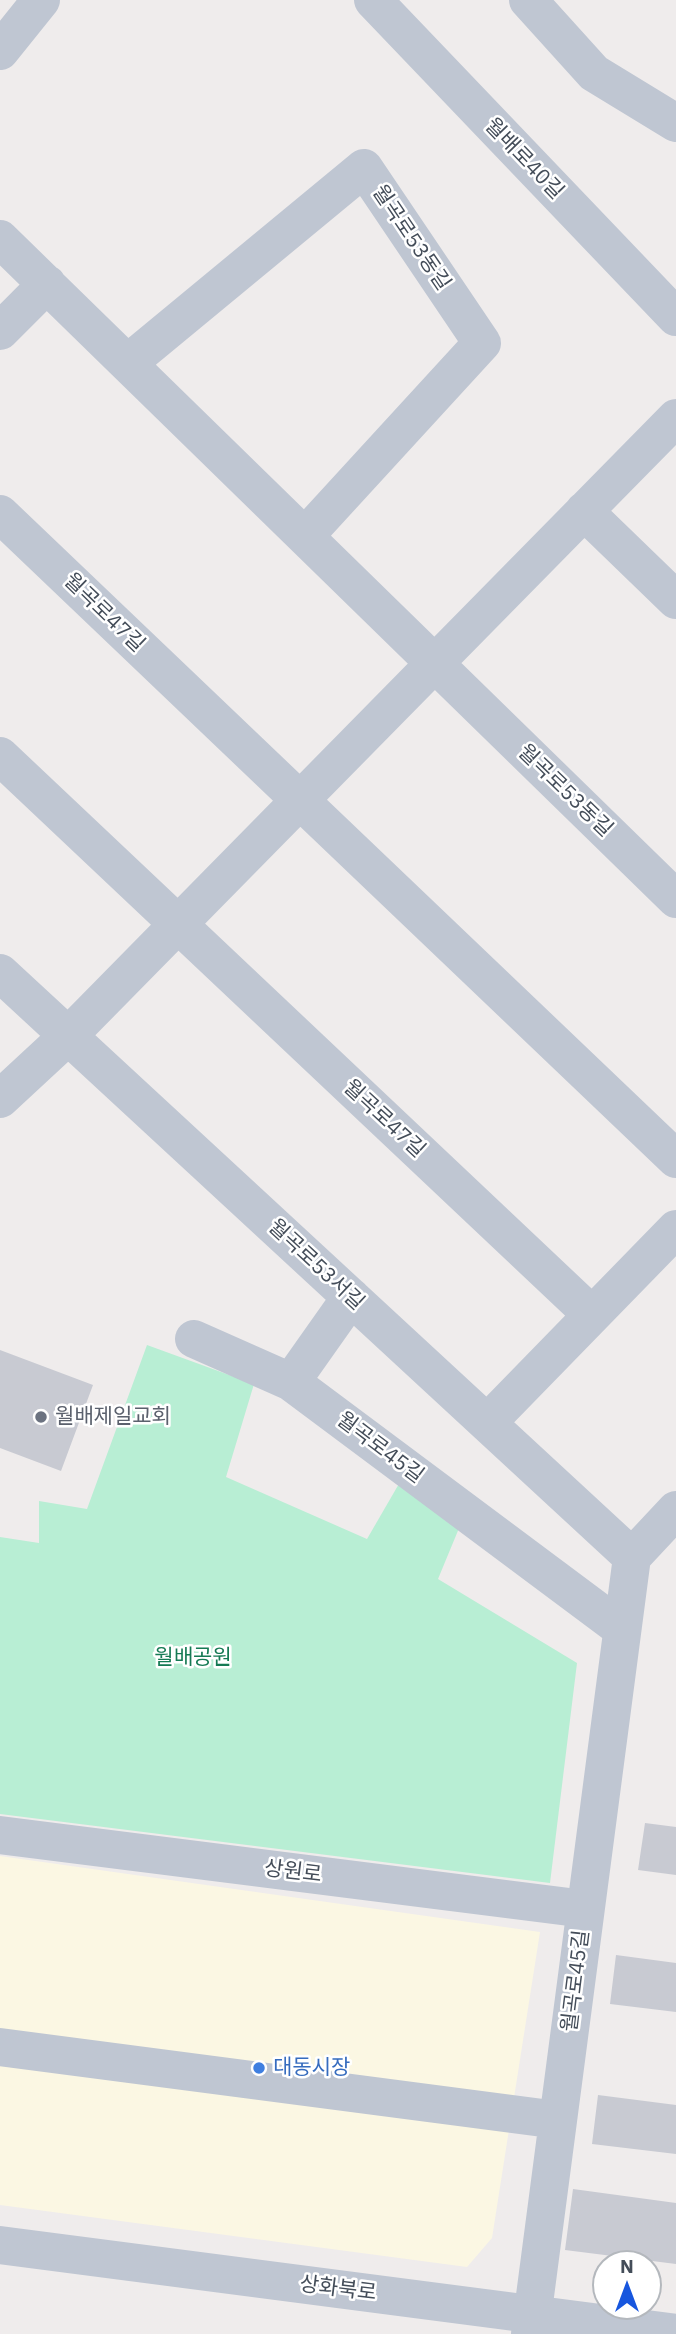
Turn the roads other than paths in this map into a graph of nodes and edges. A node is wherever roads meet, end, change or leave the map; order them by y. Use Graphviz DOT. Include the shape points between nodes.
graph roads {
  1 [pos="41,0"];
  2 [pos="373,0"];
  3 [pos="528,0"];
  4 [pos="0,51"];
  5 [pos="676,123"];
  6 [pos="0,239"];
  7 [pos="47,284"];
  8 [pos="676,317"];
  9 [pos="0,331"];
  10 [pos="128,363"];
  11 [pos="676,418"];
  12 [pos="584,511"];
  13 [pos="0,514"];
  14 [pos="305,536"];
  15 [pos="676,600"];
  16 [pos="435,663"];
  17 [pos="0,755"];
  18 [pos="300,800"];
  19 [pos="676,899"];
  20 [pos="178,924"];
  21 [pos="0,973"];
  22 [pos="68,1036"];
  23 [pos="0,1099"];
  24 [pos="676,1159"];
  25 [pos="676,1229"];
  26 [pos="351,1297"];
  27 [pos="591,1314"];
  28 [pos="194,1339"];
  29 [pos="291,1382"];
  30 [pos="487,1423"];
  31 [pos="676,1510"];
  32 [pos="632,1557"];
  33 [pos="622,1629"];
  34 [pos="0,1835"];
  35 [pos="585,1909"];
  36 [pos="0,2047"];
  37 [pos="558,2120"];
  38 [pos="0,2245"];
  39 [pos="531,2324"];
  40 [pos="676,2333"];
  1 -- 4 [label="street"];
  2 -- 8 [label="street, 월배로40길"];
  3 -- 5 [label="street" via="594,73"];
  6 -- 7 [label="street, 월곡로53동길"];
  7 -- 9 [label="street"];
  7 -- 10 [label="street, 월곡로53동길"];
  10 -- 14 [label="street, 월곡로53동길"];
  10 -- 14 [label="street, 월곡로53동길" via="363,168 482,343"];
  11 -- 12 [label="street"];
  12 -- 15 [label="street"];
  12 -- 16 [label="street"];
  13 -- 18 [label="street, 월곡로47길"];
  14 -- 16 [label="street, 월곡로53동길"];
  16 -- 18 [label="street"];
  16 -- 19 [label="street, 월곡로53동길"];
  17 -- 20 [label="street, 월곡로47길"];
  18 -- 20 [label="street"];
  18 -- 24 [label="street, 월곡로47길"];
  20 -- 22 [label="street"];
  20 -- 27 [label="street, 월곡로47길"];
  21 -- 22 [label="street, 월곡로53서길"];
  22 -- 23 [label="street"];
  22 -- 26 [label="street, 월곡로53서길"];
  25 -- 27 [label="street"];
  26 -- 29 [label="street"];
  26 -- 30 [label="street, 월곡로53서길"];
  27 -- 30 [label="street"];
  28 -- 29 [label="street, 월곡로45길"];
  29 -- 33 [label="street, 월곡로45길"];
  30 -- 32 [label="street, 월곡로53서길"];
  31 -- 32 [label="street"];
  32 -- 33 [label="street, 월곡로45길"];
  33 -- 35 [label="street, 월곡로45길"];
  34 -- 35 [label="street, 상원로"];
  35 -- 37 [label="street, 월곡로45길"];
  36 -- 37 [label="street"];
  37 -- 39 [label="street, 월곡로45길"];
  38 -- 39 [label="street, 상화북로"];
  39 -- 40 [label="street, 상화북로"];
}
